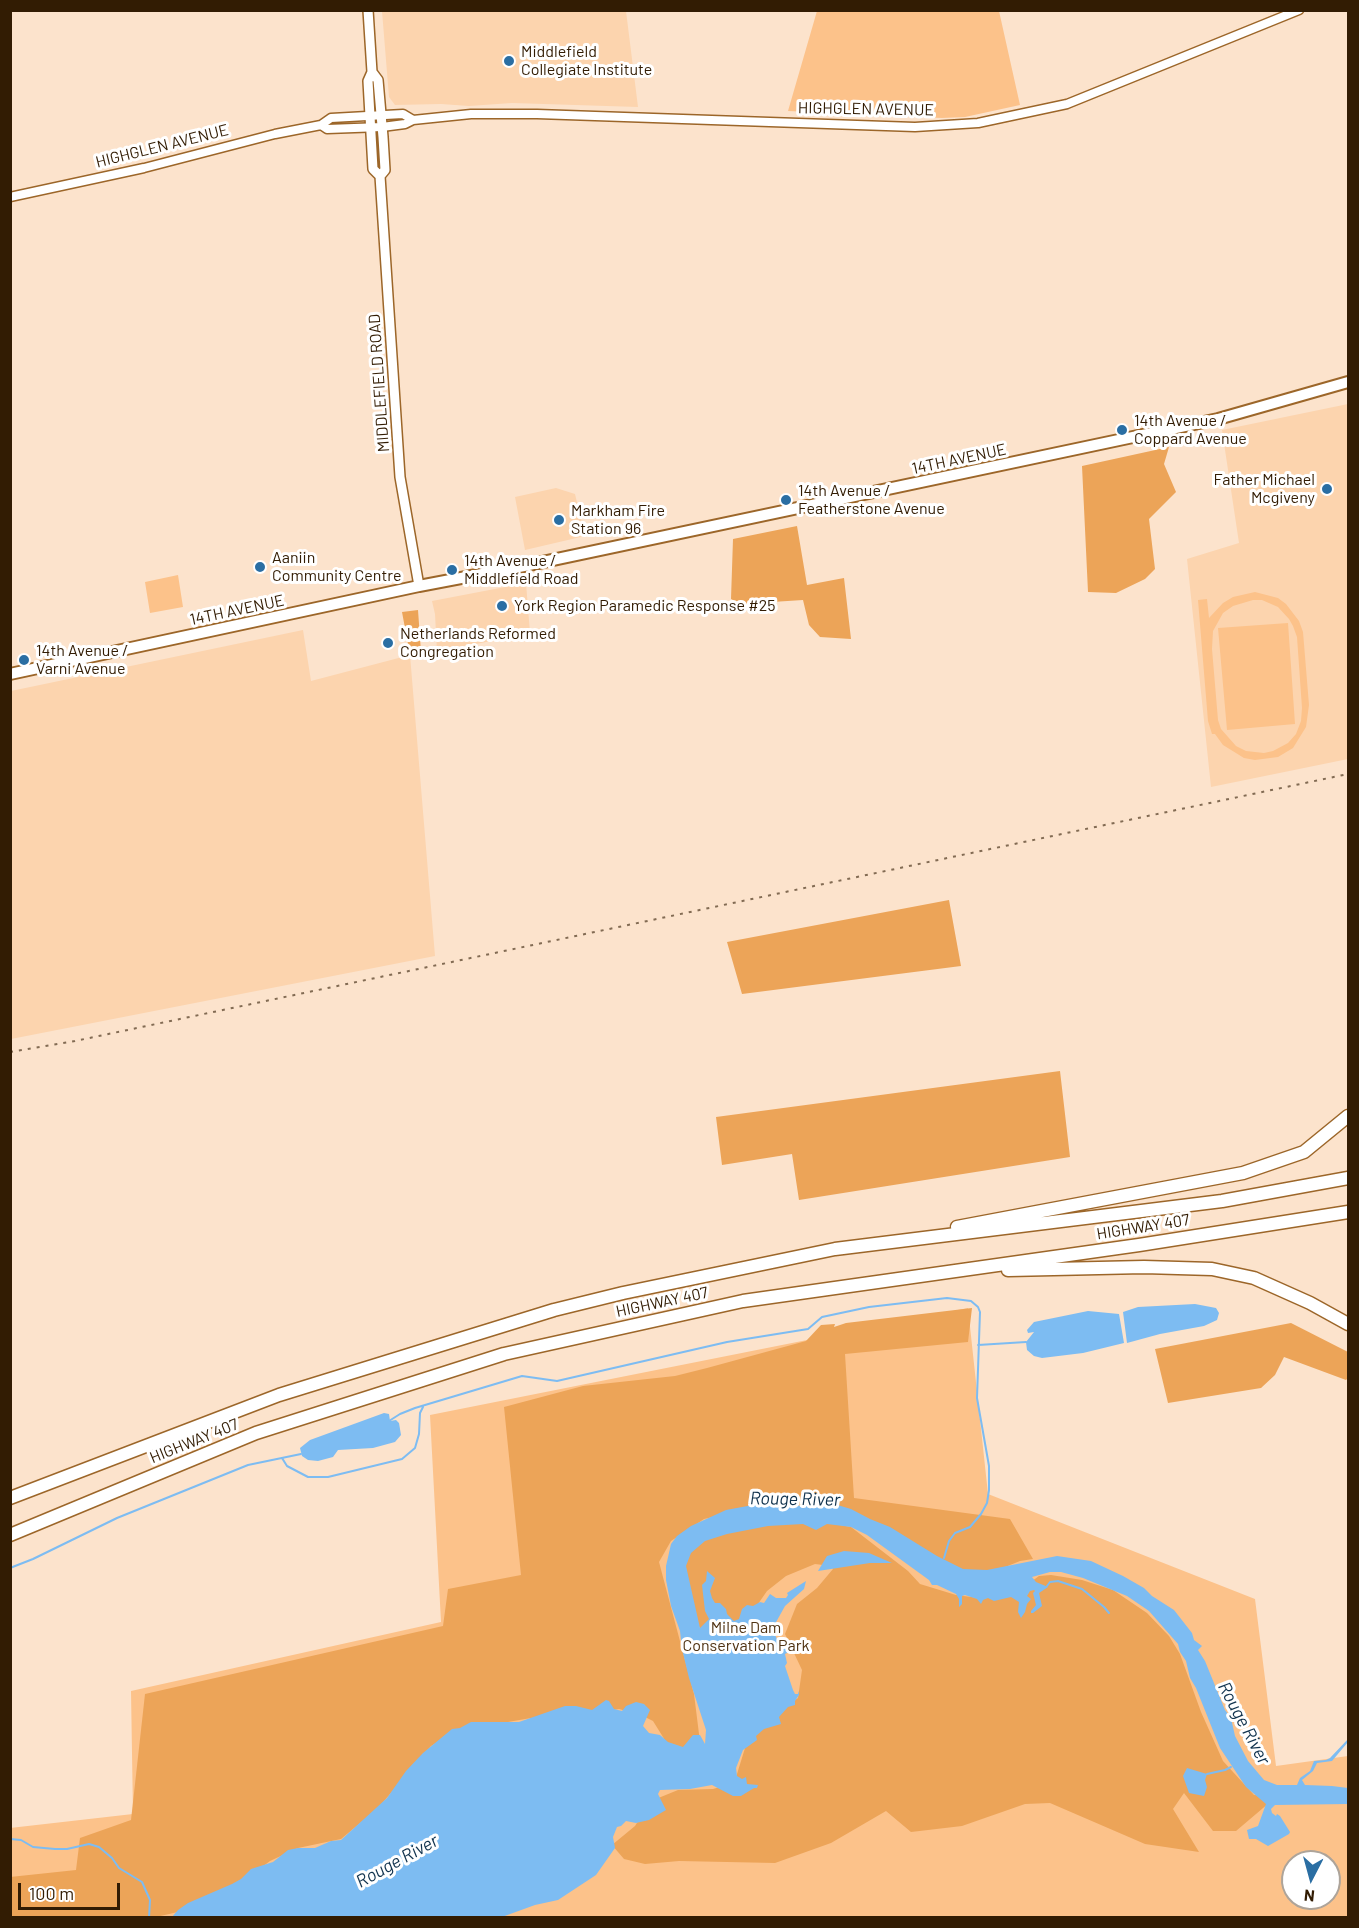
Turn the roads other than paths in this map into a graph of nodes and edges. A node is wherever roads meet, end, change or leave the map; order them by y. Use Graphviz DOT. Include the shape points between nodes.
graph roads {
  1 [pos="368,10"];
  2 [pos="1299,10"];
  3 [pos="372,72"];
  4 [pos="381,114"];
  5 [pos="370,115"];
  6 [pos="413,120"];
  7 [pos="321,125"];
  8 [pos="371,127"];
  9 [pos="382,127"];
  10 [pos="380,176"];
  11 [pos="10,197"];
  12 [pos="1348,382"];
  13 [pos="419,586"];
  14 [pos="10,674"];
  15 [pos="1348,1116"];
  16 [pos="1348,1178"];
  17 [pos="1348,1212"];
  18 [pos="835,1249"];
  19 [pos="950,1272"];
  20 [pos="1348,1324"];
  21 [pos="10,1498"];
  22 [pos="10,1535"];
  1 -- 3 [label="main road, MIDDLEFIELD ROAD"];
  2 -- 6 [label="street, HIGHGLEN AVENUE" via="1067,104 978,123 915,127 537,114 471,114"];
  3 -- 4 [label="main road, MIDDLEFIELD ROAD" via="378,80"];
  3 -- 5 [label="main road, MIDDLEFIELD ROAD" via="368,81"];
  4 -- 5 [label="street, HIGHGLEN AVENUE"];
  4 -- 6 [label="street, HIGHGLEN AVENUE" via="403,114"];
  4 -- 9 [label="main road, MIDDLEFIELD ROAD"];
  5 -- 7 [label="street, HIGHGLEN AVENUE" via="331,118"];
  5 -- 8 [label="main road, MIDDLEFIELD ROAD"];
  6 -- 9 [label="street, HIGHGLEN AVENUE"];
  7 -- 8 [label="street, HIGHGLEN AVENUE" via="327,129"];
  7 -- 11 [label="street, HIGHGLEN AVENUE"];
  8 -- 9 [label="street, HIGHGLEN AVENUE"];
  8 -- 10 [label="main road, MIDDLEFIELD ROAD" via="373,169"];
  9 -- 10 [label="main road, MIDDLEFIELD ROAD" via="385,170"];
  10 -- 13 [label="main road, MIDDLEFIELD ROAD" via="400,477"];
  12 -- 13 [label="main road, 14TH AVENUE" via="1218,419"];
  13 -- 14 [label="main road, 14TH AVENUE"];
  15 -- 18 [label="highway" via="1304,1152 1243,1173"];
  16 -- 18 [label="highway, HIGHWAY 407" via="1222,1202"];
  17 -- 19 [label="highway, HIGHWAY 407"];
  18 -- 21 [label="highway, HIGHWAY 407" via="554,1310 279,1395"];
  19 -- 20 [label="highway" via="1212,1269 1254,1278"];
  19 -- 22 [label="highway, HIGHWAY 407" via="743,1301 504,1354 256,1433"];
}
